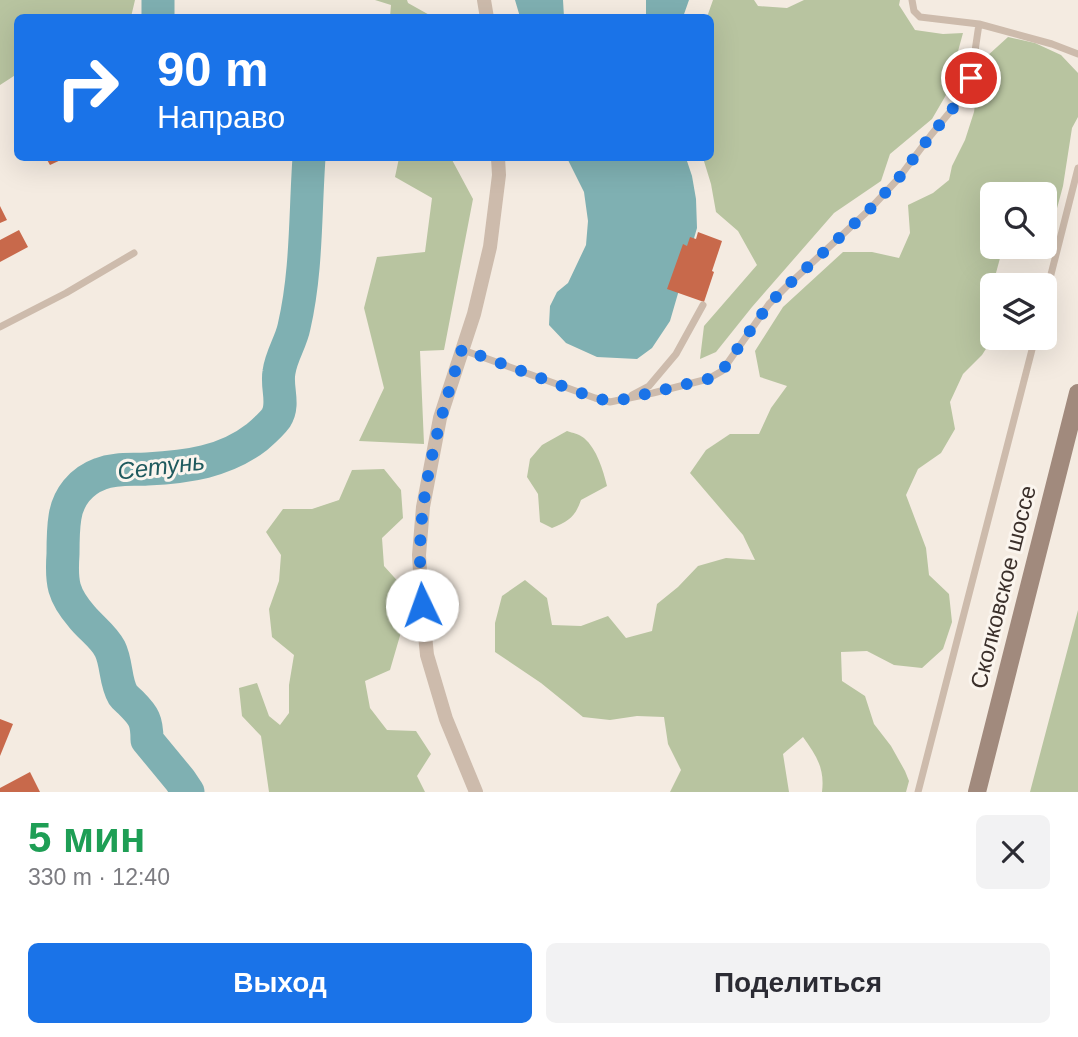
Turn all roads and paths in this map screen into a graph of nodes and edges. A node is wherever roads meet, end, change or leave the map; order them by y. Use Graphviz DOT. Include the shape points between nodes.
graph roads {
  1 [pos="912,0"];
  2 [pos="979,24"];
  3 [pos="1078,54"];
  4 [pos="498,161"];
  5 [pos="1078,168"];
  6 [pos="134,253"];
  7 [pos="1051,273"];
  8 [pos="703,305"];
  9 [pos="0,327"];
  10 [pos="462,349"];
  11 [pos="1032,350"];
  12 [pos="1078,393"];
  13 [pos="625,399"];
  14 [pos="476,792"];
  15 [pos="918,792"];
  16 [pos="977,792"];
  1 -- 2 [label="lane" via="920,17"];
  2 -- 3 [label="lane"];
  2 -- 13 [label="lane" via="971,78 963,96 898,179 769,304 722,371 708,379"];
  4 -- 10 [label="street" via="490,247"];
  5 -- 7 [label="lane"];
  6 -- 9 [label="lane"];
  8 -- 13 [label="lane" via="676,354 649,386"];
  10 -- 13 [label="lane" via="595,398"];
  10 -- 14 [label="street" via="440,418 419,555 427,655 446,719"];
  11 -- 15 [label="lane"];
  12 -- 16 [label="street, Сколковское шоссе"];
}
